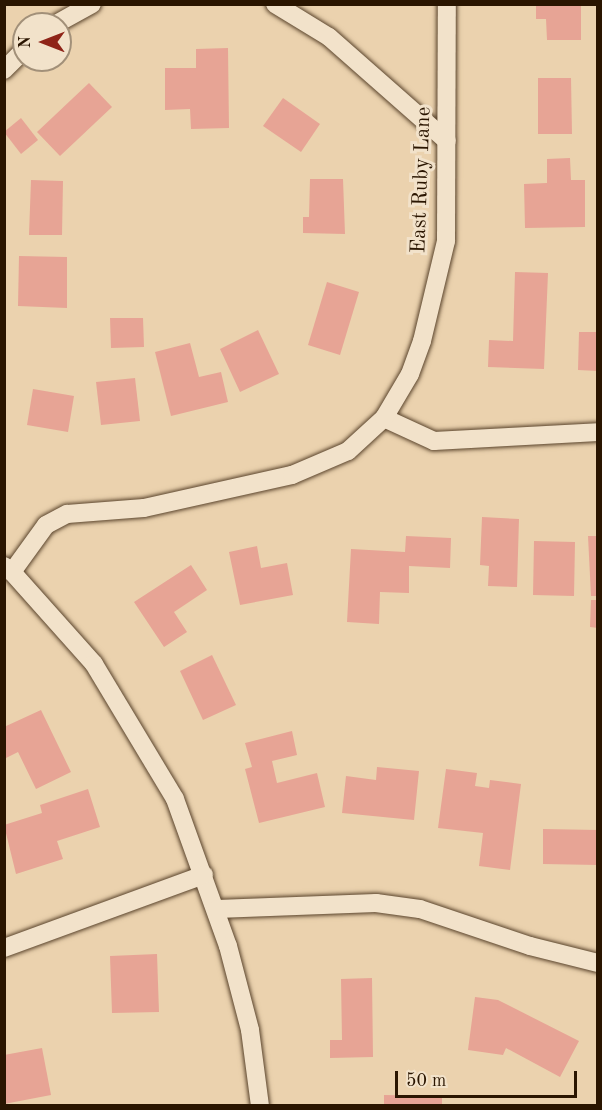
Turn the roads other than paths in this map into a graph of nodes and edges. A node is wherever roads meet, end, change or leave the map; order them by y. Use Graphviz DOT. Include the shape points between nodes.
graph roads {
  1 [pos="92,4"];
  2 [pos="275,4"];
  3 [pos="447,4"];
  4 [pos="72,15"];
  5 [pos="447,141"];
  6 [pos="384,418"];
  7 [pos="597,432"];
  8 [pos="8,569"];
  9 [pos="204,875"];
  10 [pos="217,909"];
  11 [pos="4,948"];
  12 [pos="597,963"];
  13 [pos="260,1106"];
  1 -- 4 [label="street"];
  2 -- 5 [label="street" via="329,37"];
  3 -- 5 [label="street, East Ruby Lane"];
  5 -- 6 [label="street, East Ruby Lane" via="446,241 435,295 410,374"];
  6 -- 7 [label="street" via="434,441"];
  6 -- 8 [label="street, East Ruby Lane" via="348,451 292,475 144,508 68,514 46,525"];
  8 -- 9 [label="street" via="74,639 123,706 175,799"];
  9 -- 10 [label="street"];
  9 -- 11 [label="street"];
  10 -- 12 [label="street" via="376,903 420,909 530,946"];
  10 -- 13 [label="street" via="249,1030"];
}
